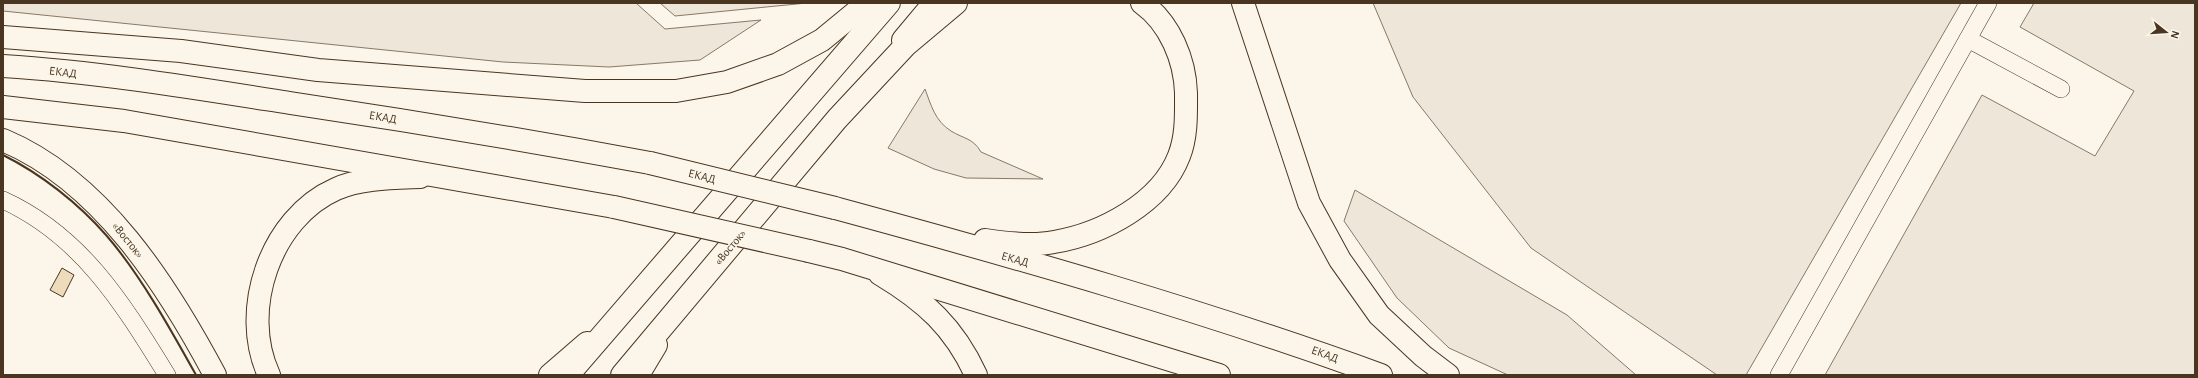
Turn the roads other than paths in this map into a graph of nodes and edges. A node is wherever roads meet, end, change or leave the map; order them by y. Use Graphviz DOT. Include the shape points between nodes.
graph roads {
  1 [pos="867,3"];
  2 [pos="889,3"];
  3 [pos="934,3"];
  4 [pos="956,3"];
  5 [pos="1142,3"];
  6 [pos="1243,3"];
  7 [pos="1988,3"];
  8 [pos="3,37"];
  9 [pos="1968,39"];
  10 [pos="3,66"];
  11 [pos="2061,89"];
  12 [pos="3,107"];
  13 [pos="837,119"];
  14 [pos="3,140"];
  15 [pos="449,177"];
  16 [pos="3,200"];
  17 [pos="934,235"];
  18 [pos="842,259"];
  19 [pos="656,271"];
  20 [pos="702,281"];
  21 [pos="167,375"];
  22 [pos="215,375"];
  23 [pos="270,375"];
  24 [pos="550,375"];
  25 [pos="568,375"];
  26 [pos="622,375"];
  27 [pos="638,375"];
  28 [pos="976,375"];
  29 [pos="1219,375"];
  30 [pos="1381,375"];
  31 [pos="1448,375"];
  32 [pos="1779,375"];
  1 -- 8 [label="main road" via="822,40 778,64 727,82 676,91 586,91 334,71 181,51"];
  2 -- 19 [label="main road"];
  3 -- 13 [label="main road"];
  4 -- 13 [label="main road" via="906,45"];
  5 -- 17 [label="main road" via="1150,8 1170,34 1181,58 1186,81 1186,122 1179,156 1163,182 1141,204 1112,224 1053,243 1000,242"];
  6 -- 31 [label="main road" via="1309,203 1340,260 1379,315 1423,356"];
  7 -- 9 [label="street"];
  9 -- 11 [label="street"];
  9 -- 32 [label="street"];
  10 -- 17 [label="main road, ЕКАД, bridge" via="207,90 508,136 650,163"];
  12 -- 15 [label="main road" via="124,121"];
  13 -- 20 [label="main road, «Восток»"];
  14 -- 22 [label="main road, «Восток»" via="51,168 93,201 123,232 146,262"];
  15 -- 18 [label="main road, bridge" via="614,207"];
  15 -- 23 [label="main road" via="387,179 349,184 320,198 295,219 267,266 261,293 257,332"];
  16 -- 21 [label="street" via="52,228 86,259 127,310"];
  17 -- 30 [label="main road, ЕКАД" via="1292,343"];
  18 -- 28 [label="main road" via="872,270 930,308 960,344"];
  18 -- 29 [label="main road"];
  19 -- 24 [label="main road" via="596,335"];
  19 -- 25 [label="main road"];
  20 -- 26 [label="main road, «Восток»"];
  20 -- 27 [label="main road" via="650,352"];
}
